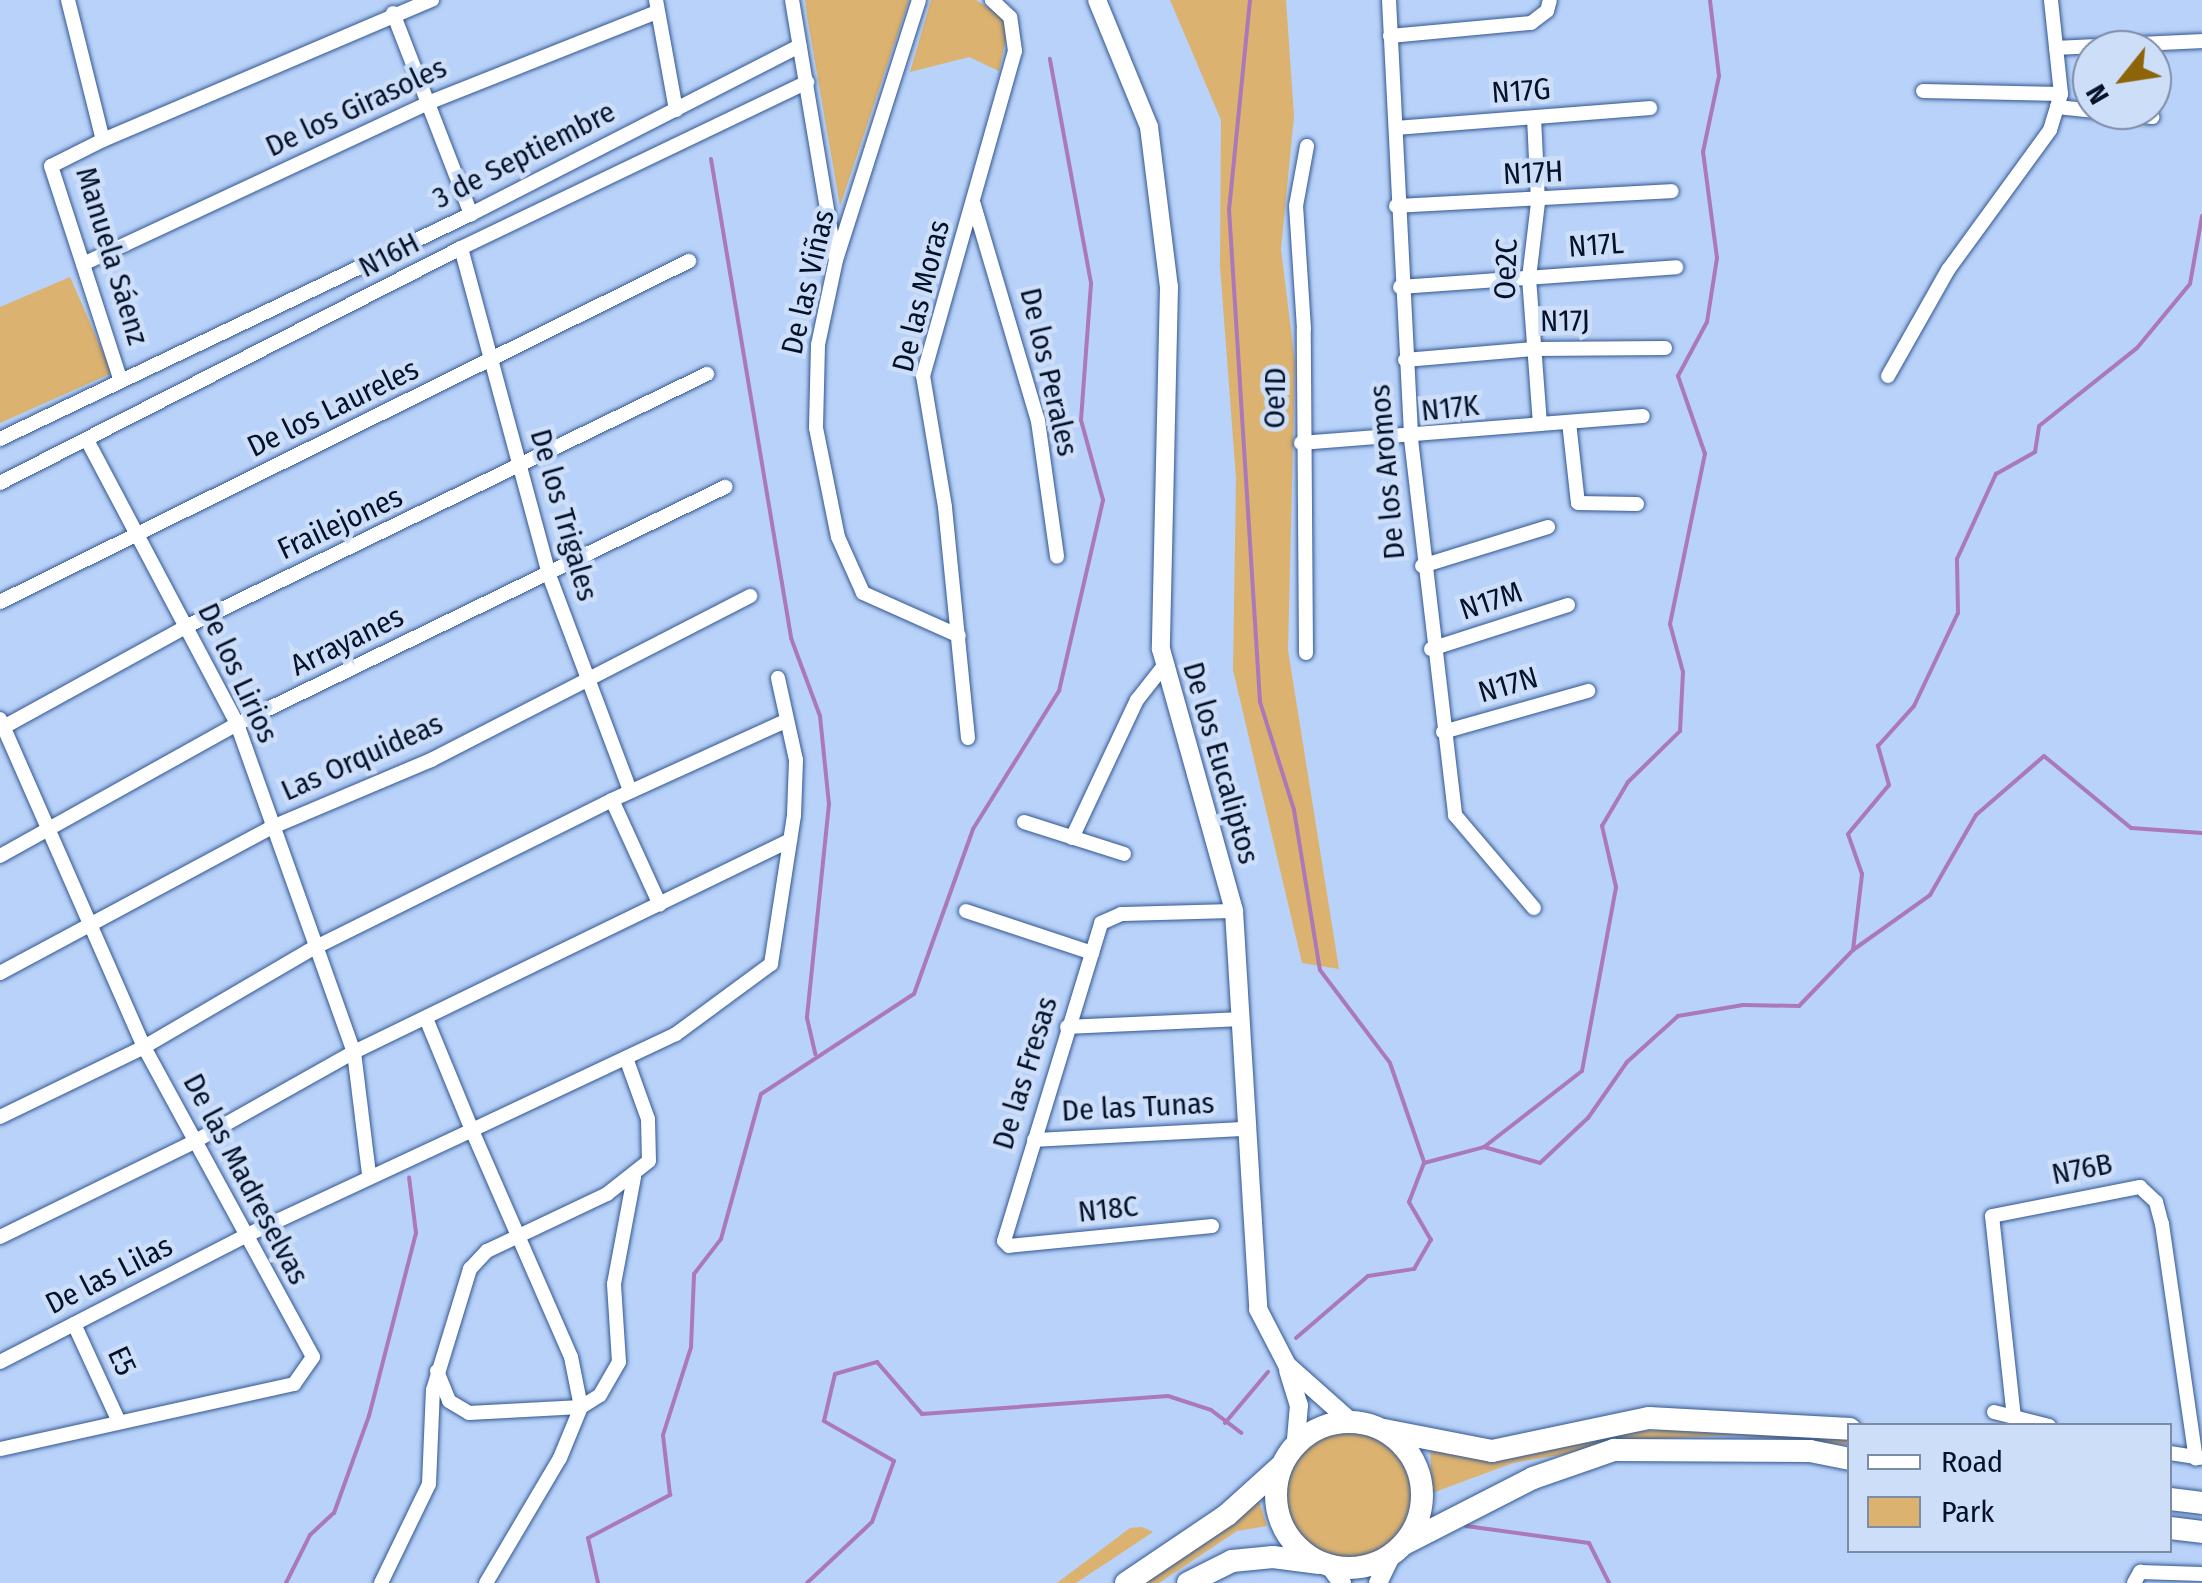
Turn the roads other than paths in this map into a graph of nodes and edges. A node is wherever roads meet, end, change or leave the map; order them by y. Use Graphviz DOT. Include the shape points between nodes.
graph roads {
  1 [pos="68,0"];
  2 [pos="432,0"];
  3 [pos="792,0"];
  4 [pos="919,0"];
  5 [pos="992,0"];
  6 [pos="1097,0"];
  7 [pos="1389,0"];
  8 [pos="1550,0"];
  9 [pos="2050,0"];
  10 [pos="656,6"];
  11 [pos="393,13"];
  12 [pos="1390,36"];
  13 [pos="2202,41"];
  14 [pos="800,46"];
  15 [pos="2056,48"];
  16 [pos="807,82"];
  17 [pos="1923,91"];
  18 [pos="2059,101"];
  19 [pos="428,102"];
  20 [pos="2072,103"];
  21 [pos="1650,108"];
  22 [pos="676,110"];
  23 [pos="1534,118"];
  24 [pos="1396,128"];
  25 [pos="103,140"];
  26 [pos="1307,146"];
  27 [pos="1672,191"];
  28 [pos="1538,202"];
  29 [pos="974,204"];
  30 [pos="1396,206"];
  31 [pos="471,214"];
  32 [pos="461,248"];
  33 [pos="836,260"];
  34 [pos="689,261"];
  35 [pos="83,264"];
  36 [pos="1676,268"];
  37 [pos="1529,278"];
  38 [pos="1400,287"];
  39 [pos="1666,348"];
  40 [pos="1534,349"];
  41 [pos="493,360"];
  42 [pos="1406,360"];
  43 [pos="707,374"];
  44 [pos="1888,376"];
  45 [pos="121,381"];
  46 [pos="1643,416"];
  47 [pos="1569,422"];
  48 [pos="1541,423"];
  49 [pos="0,439"];
  50 [pos="1411,439"];
  51 [pos="88,442"];
  52 [pos="1301,443"];
  53 [pos="520,468"];
  54 [pos="0,484"];
  55 [pos="725,487"];
  56 [pos="1638,504"];
  57 [pos="1548,527"];
  58 [pos="138,534"];
  59 [pos="1057,557"];
  60 [pos="1422,566"];
  61 [pos="550,574"];
  62 [pos="750,596"];
  63 [pos="0,602"];
  64 [pos="1568,605"];
  65 [pos="187,626"];
  66 [pos="959,636"];
  67 [pos="1432,648"];
  68 [pos="1306,653"];
  69 [pos="1163,667"];
  70 [pos="778,678"];
  71 [pos="586,679"];
  72 [pos="1588,691"];
  73 [pos="785,721"];
  74 [pos="237,724"];
  75 [pos="1,725"];
  76 [pos="1443,732"];
  77 [pos="968,738"];
  78 [pos="630,791"];
  79 [pos="612,800"];
  80 [pos="1024,822"];
  81 [pos="270,828"];
  82 [pos="51,832"];
  83 [pos="1072,838"];
  84 [pos="790,840"];
  85 [pos="1124,854"];
  86 [pos="0,856"];
  87 [pos="660,904"];
  88 [pos="1534,908"];
  89 [pos="966,911"];
  90 [pos="1234,912"];
  91 [pos="95,925"];
  92 [pos="312,949"];
  93 [pos="1092,954"];
  94 [pos="0,973"];
  95 [pos="1241,1019"];
  96 [pos="426,1021"];
  97 [pos="1067,1027"];
  98 [pos="144,1047"];
  99 [pos="354,1052"];
  100 [pos="626,1058"];
  101 [pos="0,1117"];
  102 [pos="1245,1129"];
  103 [pos="472,1130"];
  104 [pos="1034,1140"];
  105 [pos="192,1144"];
  106 [pos="370,1174"];
  107 [pos="634,1177"];
  108 [pos="1212,1226"];
  109 [pos="518,1236"];
  110 [pos="0,1237"];
  111 [pos="242,1237"];
  112 [pos="1009,1246"];
  113 [pos="74,1324"];
  114 [pos="0,1362"];
  115 [pos="1286,1364"];
  116 [pos="436,1370"];
  117 [pos="581,1407"];
  118 [pos="1994,1412"];
  119 [pos="2014,1418"];
  120 [pos="1350,1420"];
  121 [pos="120,1422"];
  122 [pos="2036,1423"];
  123 [pos="1847,1428"];
  124 [pos="1384,1430"];
  125 [pos="1296,1443"];
  126 [pos="0,1449"];
  127 [pos="2172,1452"];
  128 [pos="1847,1458"];
  129 [pos="2199,1458"];
  130 [pos="1280,1466"];
  131 [pos="2172,1499"];
  132 [pos="2202,1503"];
  133 [pos="2172,1528"];
  134 [pos="2202,1532"];
  135 [pos="1397,1550"];
  136 [pos="1332,1572"];
  137 [pos="2202,1574"];
  138 [pos="380,1583"];
  139 [pos="486,1583"];
  140 [pos="1126,1583"];
  141 [pos="1188,1583"];
  142 [pos="1378,1583"];
  143 [pos="2134,1583"];
  1 -- 25 [label="street, Manuela Sáenz"];
  2 -- 11 [label="street"];
  3 -- 14 [label="street"];
  4 -- 33 [label="street, De las Viñas"];
  5 -- 29 [label="street, De las Moras" via="1010,17 1016,51"];
  6 -- 69 [label="street, De los Eucaliptos" via="1149,127 1170,287"];
  7 -- 12 [label="street, De los Aromos"];
  8 -- 12 [label="street" via="1548,11 1531,23"];
  9 -- 15 [label="street"];
  10 -- 19 [label="street, De los Girasoles"];
  10 -- 22 [label="street"];
  11 -- 19 [label="street"];
  11 -- 25 [label="street"];
  12 -- 24 [label="street, De los Aromos"];
  13 -- 15 [label="street"];
  14 -- 16 [label="street"];
  14 -- 22 [label="street, 3 de Septiembre"];
  15 -- 18 [label="street"];
  16 -- 32 [label="street, N16H"];
  16 -- 33 [label="street"];
  17 -- 18 [label="street"];
  18 -- 20 [label="street"];
  18 -- 44 [label="street" via="2050,130 1948,270"];
  19 -- 31 [label="street"];
  19 -- 35 [label="street, De los Girasoles"];
  21 -- 23 [label="street, N17G"];
  22 -- 31 [label="street, 3 de Septiembre"];
  23 -- 24 [label="street, N17G"];
  23 -- 28 [label="street, Oe2C"];
  24 -- 30 [label="street, De los Aromos"];
  25 -- 35 [label="street, Manuela Sáenz" via="51,166"];
  26 -- 52 [label="street, Oe1D" via="1296,206 1304,329"];
  27 -- 28 [label="street, N17H"];
  28 -- 30 [label="street, N17H"];
  28 -- 37 [label="street, Oe2C"];
  29 -- 59 [label="street, De los Perales" via="1038,421"];
  29 -- 66 [label="street, De las Moras" via="923,376"];
  30 -- 38 [label="street, De los Aromos"];
  31 -- 45 [label="street, 3 de Septiembre"];
  32 -- 41 [label="street, De los Trigales"];
  32 -- 51 [label="street, N16H"];
  33 -- 66 [label="street, De las Viñas" via="815,388 816,428 838,536 863,593"];
  34 -- 41 [label="street, De los Laureles"];
  35 -- 45 [label="street, Manuela Sáenz"];
  36 -- 37 [label="street, N17L"];
  37 -- 38 [label="street, N17L"];
  37 -- 40 [label="street, Oe2C"];
  38 -- 42 [label="street, De los Aromos"];
  39 -- 40 [label="street, N17J"];
  40 -- 42 [label="street, N17J"];
  40 -- 48 [label="street, Oe2C"];
  41 -- 53 [label="street, De los Trigales"];
  41 -- 58 [label="street, De los Laureles"];
  42 -- 50 [label="street, De los Aromos"];
  43 -- 53 [label="street, Frailejones"];
  45 -- 49 [label="street, 3 de Septiembre"];
  46 -- 47 [label="street, N17K"];
  47 -- 48 [label="street, N17K"];
  47 -- 56 [label="street" via="1578,503"];
  48 -- 50 [label="street, N17K"];
  50 -- 52 [label="street, N17K"];
  50 -- 60 [label="street, De los Aromos"];
  51 -- 54 [label="street, N16H"];
  51 -- 58 [label="street, De los Lirios"];
  52 -- 68 [label="street, Oe1D"];
  53 -- 61 [label="street, De los Trigales"];
  53 -- 65 [label="street, Frailejones"];
  55 -- 61 [label="street, Arrayanes"];
  57 -- 60 [label="street"];
  58 -- 63 [label="street, De los Laureles"];
  58 -- 65 [label="street, De los Lirios"];
  60 -- 67 [label="street, De los Aromos"];
  61 -- 71 [label="street, De los Trigales"];
  61 -- 74 [label="street, Arrayanes"];
  62 -- 71 [label="street, Las Orquideas"];
  64 -- 67 [label="street, N17M"];
  65 -- 74 [label="street, De los Lirios"];
  65 -- 75 [label="street, Frailejones"];
  66 -- 77 [label="street, De las Moras"];
  67 -- 76 [label="street, De los Aromos"];
  69 -- 83 [label="street" via="1136,700"];
  69 -- 90 [label="street, De los Eucaliptos"];
  70 -- 73 [label="street"];
  71 -- 78 [label="street, De los Trigales"];
  71 -- 81 [label="street, Las Orquideas" via="431,760"];
  72 -- 76 [label="street, N17N"];
  73 -- 78 [label="street"];
  73 -- 84 [label="street" via="796,760"];
  74 -- 81 [label="street, De los Lirios"];
  74 -- 82 [label="street, Arrayanes"];
  75 -- 82 [label="street, De las Madreselvas"];
  76 -- 88 [label="street, De los Aromos" via="1455,815"];
  78 -- 79 [label="street"];
  79 -- 87 [label="street"];
  79 -- 92 [label="street"];
  80 -- 83 [label="street"];
  81 -- 91 [label="street, Las Orquideas"];
  81 -- 92 [label="street, De los Lirios"];
  82 -- 86 [label="street, Arrayanes"];
  82 -- 91 [label="street, De las Madreselvas"];
  83 -- 85 [label="street"];
  84 -- 87 [label="street"];
  84 -- 100 [label="street" via="771,964 676,1034"];
  87 -- 96 [label="street"];
  89 -- 93 [label="street"];
  90 -- 93 [label="street, De las Fresas" via="1108,917"];
  90 -- 95 [label="street, De los Eucaliptos"];
  91 -- 94 [label="street, Las Orquideas"];
  91 -- 98 [label="street, De las Madreselvas"];
  92 -- 98 [label="street"];
  92 -- 99 [label="street, De los Lirios"];
  93 -- 97 [label="street, De las Fresas"];
  95 -- 97 [label="street"];
  95 -- 102 [label="street, De los Eucaliptos"];
  96 -- 99 [label="street"];
  96 -- 103 [label="street"];
  97 -- 104 [label="street, De las Fresas"];
  98 -- 101 [label="street"];
  98 -- 105 [label="street, De las Madreselvas"];
  99 -- 105 [label="street"];
  99 -- 106 [label="street, De los Lirios"];
  100 -- 103 [label="street"];
  100 -- 107 [label="street" via="650,1128 648,1160"];
  102 -- 104 [label="street, De las Tunas"];
  102 -- 115 [label="street, De los Eucaliptos" via="1258,1309"];
  103 -- 106 [label="street"];
  103 -- 109 [label="street"];
  104 -- 112 [label="street, De las Fresas" via="1004,1241"];
  105 -- 110 [label="street"];
  105 -- 111 [label="street, De las Madreselvas"];
  106 -- 111 [label="street"];
  107 -- 109 [label="street"];
  107 -- 117 [label="street" via="614,1284 619,1362 609,1385"];
  108 -- 112 [label="street, N18C"];
  109 -- 116 [label="street" via="487,1250 470,1269"];
  109 -- 117 [label="street" via="572,1358"];
  111 -- 113 [label="street, De las Lilas"];
  111 -- 121 [label="street, De las Madreselvas" via="313,1357 308,1371 294,1384"];
  113 -- 114 [label="street, De las Lilas"];
  113 -- 121 [label="street, E5"];
  115 -- 120 [label="street, De los Eucaliptos"];
  115 -- 125 [label="street, De los Eucaliptos" via="1300,1405"];
  116 -- 117 [label="street" via="449,1401 468,1413"];
  116 -- 138 [label="street" via="429,1484"];
  117 -- 139 [label="street" via="560,1458"];
  118 -- 119 [label="street"];
  119 -- 122 [label="street"];
  119 -- 129 [label="street, N76B" via="1992,1216 2140,1187 2156,1202 2162,1224"];
  120 -- 124 [label="highway"];
  120 -- 125 [label="highway" via="1330,1423"];
  121 -- 126 [label="street, De las Madreselvas"];
  123 -- 124 [label="highway" via="1650,1418 1492,1451"];
  124 -- 135 [label="highway" via="1402,1444 1421,1482 1422,1504"];
  125 -- 130 [label="highway"];
  127 -- 129 [label="street"];
  128 -- 135 [label="highway" via="1810,1450 1614,1450 1533,1478"];
  130 -- 136 [label="highway" via="1275,1490 1282,1524 1304,1553"];
  130 -- 140 [label="highway" via="1228,1515"];
  131 -- 132 [label="highway"];
  133 -- 134 [label="highway"];
  135 -- 136 [label="highway"];
  135 -- 142 [label="street"];
  136 -- 141 [label="highway" via="1274,1557 1232,1561"];
  137 -- 143 [label="street" via="2140,1572"];
}
